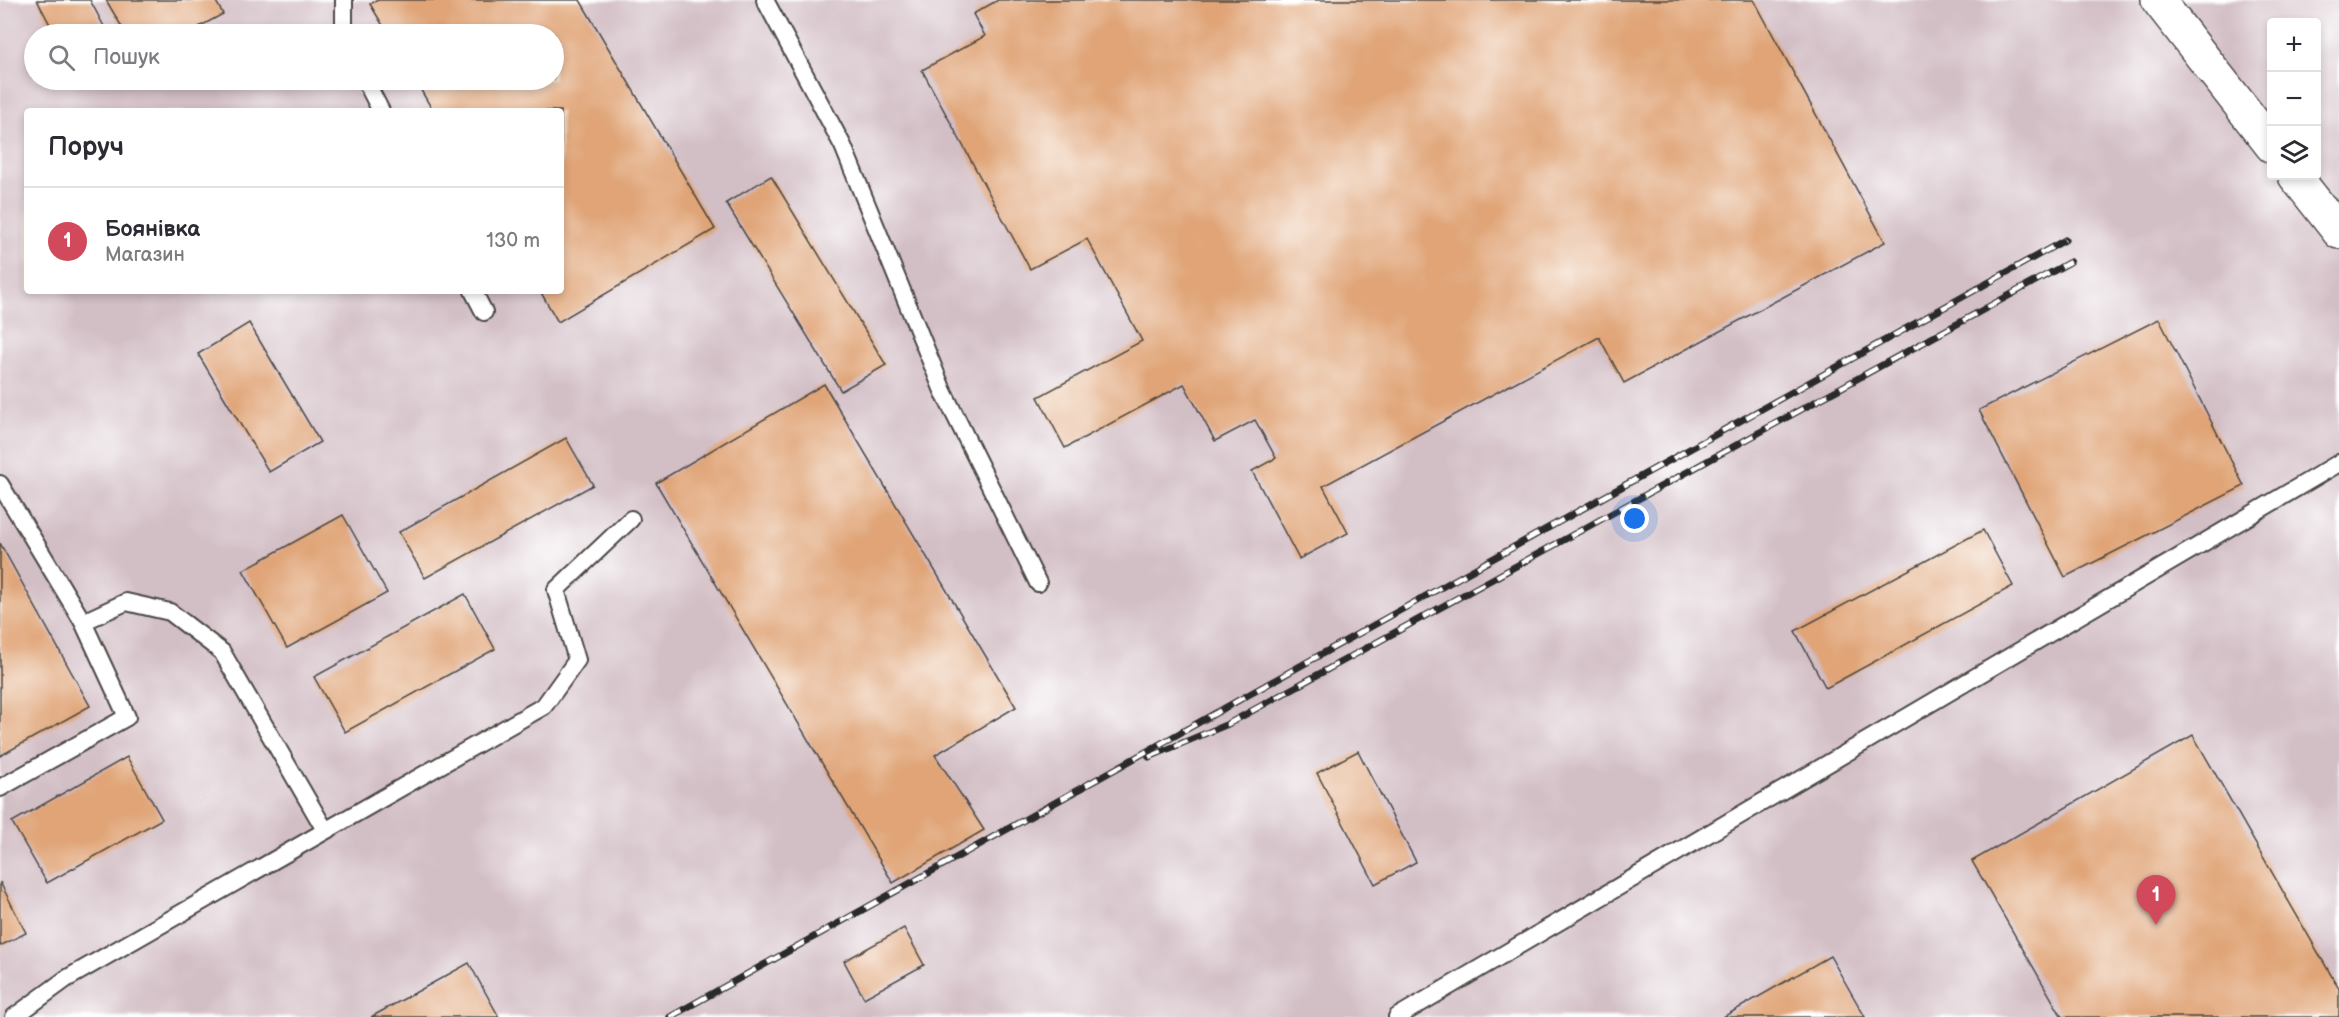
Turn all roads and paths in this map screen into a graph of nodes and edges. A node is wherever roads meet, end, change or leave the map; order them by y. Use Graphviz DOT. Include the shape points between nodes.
graph roads {
  1 [pos="344,0"];
  2 [pos="765,0"];
  3 [pos="2158,0"];
  4 [pos="344,24"];
  5 [pos="370,90"];
  6 [pos="379,108"];
  7 [pos="2267,141"];
  8 [pos="2298,180"];
  9 [pos="2339,232"];
  10 [pos="475,294"];
  11 [pos="484,312"];
  12 [pos="2339,463"];
  13 [pos="0,484"];
  14 [pos="631,519"];
  15 [pos="1038,583"];
  16 [pos="83,622"];
  17 [pos="0,788"];
  18 [pos="325,830"];
  19 [pos="14,1017"];
  20 [pos="1397,1017"];
  1 -- 4 [label="lane"];
  2 -- 15 [label="lane" via="843,146 943,391"];
  3 -- 7 [label="street"];
  5 -- 6 [label="lane"];
  8 -- 9 [label="street"];
  10 -- 11 [label="lane"];
  12 -- 20 [label="lane"];
  13 -- 16 [label="lane"];
  14 -- 18 [label="lane" via="556,590 577,660 544,706"];
  16 -- 17 [label="lane" via="127,717"];
  16 -- 18 [label="lane" via="126,602 170,612 222,652"];
  18 -- 19 [label="lane" via="66,979"];
}
